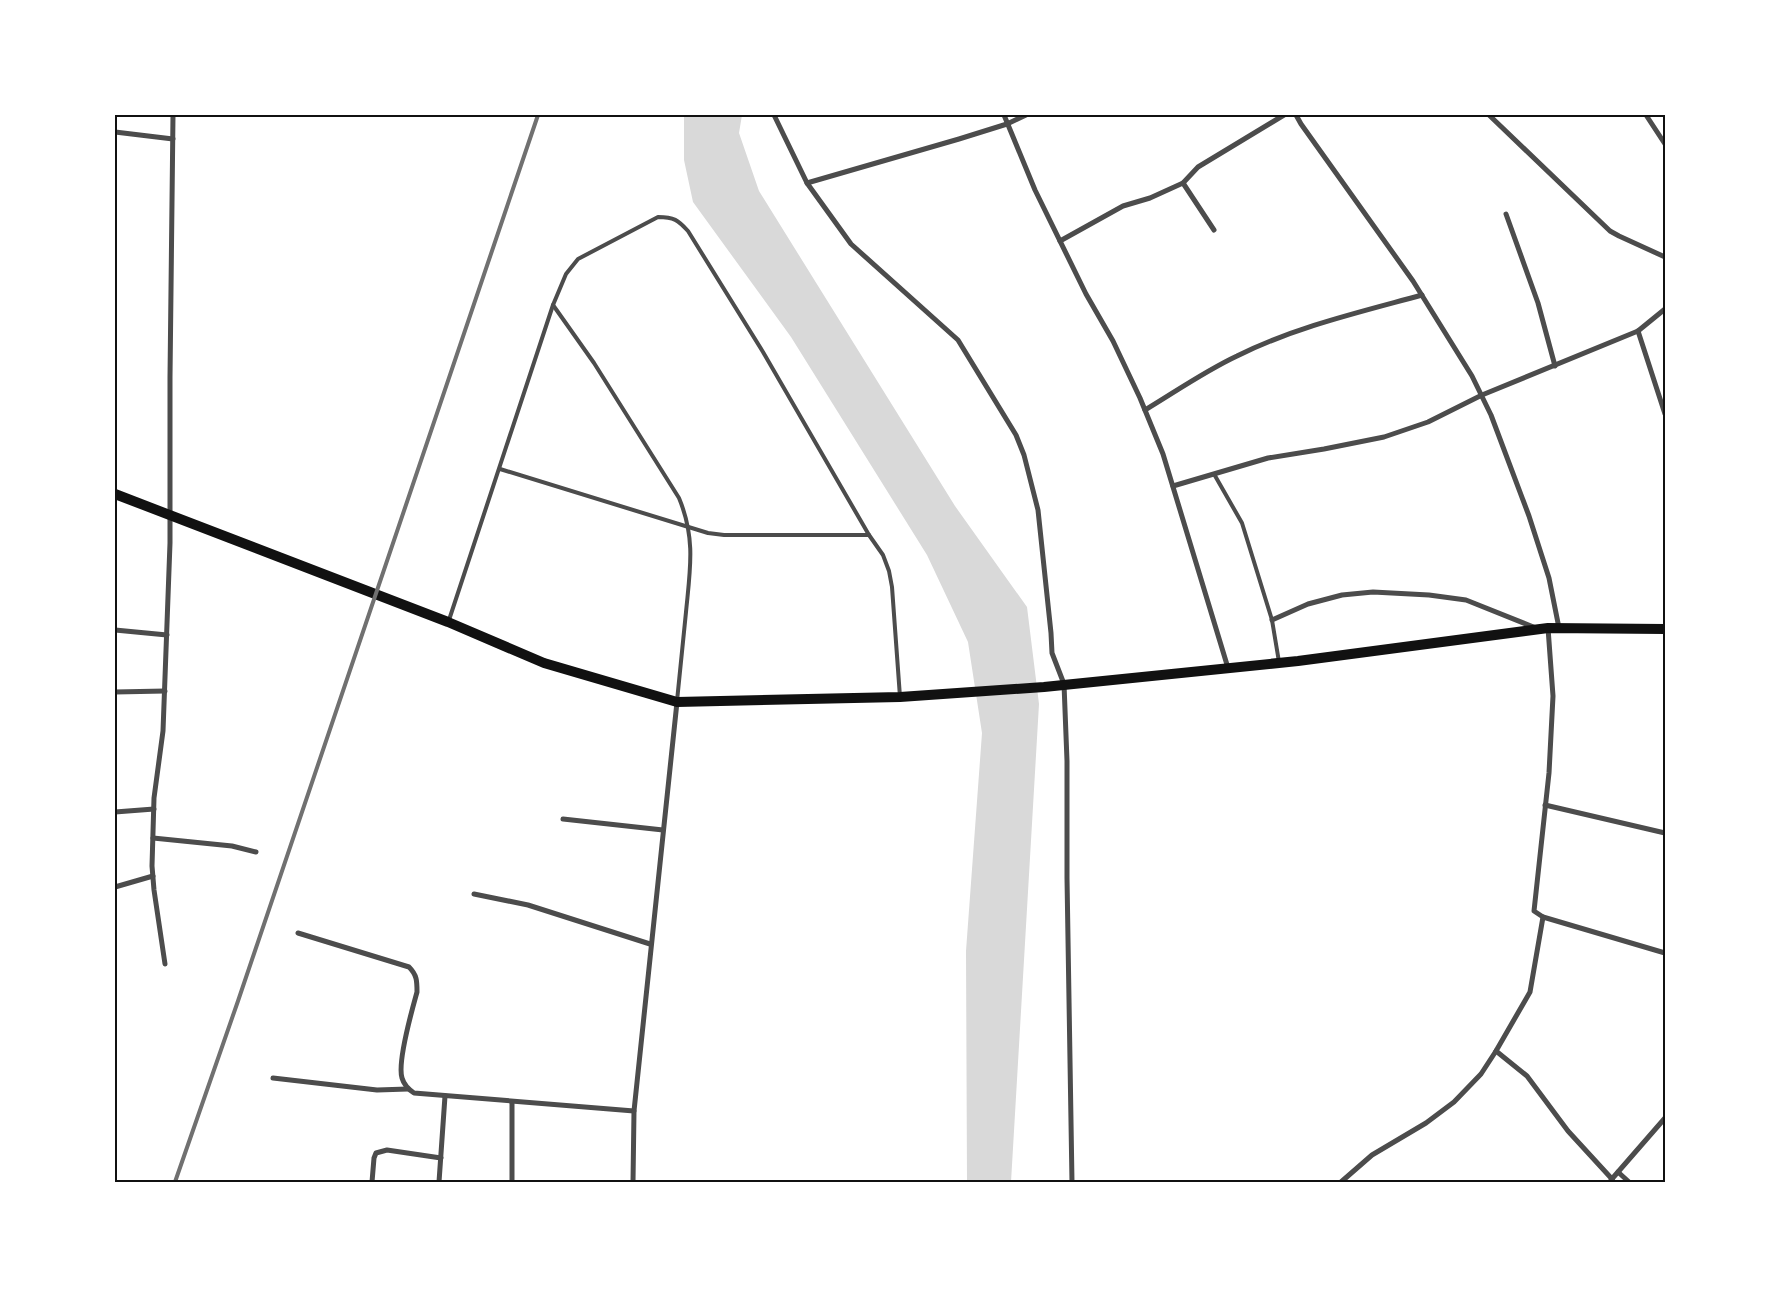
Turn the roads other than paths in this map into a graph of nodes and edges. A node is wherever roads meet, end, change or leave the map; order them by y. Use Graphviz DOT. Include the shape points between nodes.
graph roads {
  1 [pos="174,115"];
  2 [pos="774,115"];
  3 [pos="1004,115"];
  4 [pos="1026,115"];
  5 [pos="1284,115"];
  6 [pos="1296,115"];
  7 [pos="1489,115"];
  8 [pos="1646,115"];
  9 [pos="1008,124"];
  10 [pos="115,132"];
  11 [pos="173,139"];
  12 [pos="1665,144"];
  13 [pos="807,183"];
  14 [pos="1183,183"];
  15 [pos="1506,214"];
  16 [pos="1214,230"];
  17 [pos="1060,241"];
  18 [pos="1665,256"];
  19 [pos="1422,295"];
  20 [pos="553,306"];
  21 [pos="1665,309"];
  22 [pos="1638,331"];
  23 [pos="1555,366"];
  24 [pos="1482,395"];
  25 [pos="1145,410"];
  26 [pos="1665,414"];
  27 [pos="500,469"];
  28 [pos="1214,474"];
  29 [pos="1173,486"];
  30 [pos="115,494"];
  31 [pos="170,515"];
  32 [pos="689,528"];
  33 [pos="869,535"];
  34 [pos="1272,620"];
  35 [pos="448,622"];
  36 [pos="1544,629"];
  37 [pos="1559,629"];
  38 [pos="1665,629"];
  39 [pos="115,630"];
  40 [pos="167,635"];
  41 [pos="1280,663"];
  42 [pos="1228,668"];
  43 [pos="1064,684"];
  44 [pos="165,691"];
  45 [pos="115,692"];
  46 [pos="900,697"];
  47 [pos="676,702"];
  48 [pos="1545,805"];
  49 [pos="154,809"];
  50 [pos="115,812"];
  51 [pos="563,819"];
  52 [pos="663,830"];
  53 [pos="1665,832"];
  54 [pos="153,838"];
  55 [pos="256,852"];
  56 [pos="153,876"];
  57 [pos="115,887"];
  58 [pos="474,894"];
  59 [pos="1543,917"];
  60 [pos="298,933"];
  61 [pos="650,944"];
  62 [pos="1665,953"];
  63 [pos="165,964"];
  64 [pos="1496,1052"];
  65 [pos="272,1078"];
  66 [pos="408,1089"];
  67 [pos="445,1096"];
  68 [pos="512,1102"];
  69 [pos="634,1112"];
  70 [pos="1665,1118"];
  71 [pos="441,1158"];
  72 [pos="1618,1172"];
  73 [pos="1611,1181"];
  74 [pos="372,1182"];
  75 [pos="439,1182"];
  76 [pos="512,1182"];
  77 [pos="633,1182"];
  78 [pos="1072,1182"];
  79 [pos="1341,1182"];
  80 [pos="1629,1182"];
  1 -- 11 [label="street"];
  2 -- 13 [label="street"];
  3 -- 9 [label="street"];
  4 -- 9 [label="street"];
  5 -- 14 [label="street" via="1198,168"];
  6 -- 19 [label="street"];
  7 -- 18 [label="street" via="1610,230"];
  8 -- 12 [label="street"];
  9 -- 13 [label="street"];
  9 -- 17 [label="street"];
  10 -- 11 [label="street"];
  11 -- 31 [label="street"];
  13 -- 43 [label="street" via="851,244 958,340 1016,436 1038,510 1052,653"];
  14 -- 16 [label="street"];
  14 -- 17 [label="street" via="1124,206"];
  15 -- 23 [label="street" via="1538,303"];
  17 -- 25 [label="street"];
  19 -- 24 [label="street"];
  19 -- 25 [label="street" via="1338,319 1237,356"];
  20 -- 27 [label="lane"];
  20 -- 32 [label="lane" via="594,363 679,498"];
  20 -- 33 [label="lane" via="566,274 578,259 658,217 671,217 680,222 763,352"];
  21 -- 22 [label="street"];
  22 -- 23 [label="street"];
  22 -- 26 [label="street"];
  23 -- 24 [label="street"];
  24 -- 28 [label="street" via="1428,422 1384,437 1268,458"];
  24 -- 37 [label="street" via="1541,550"];
  25 -- 29 [label="street"];
  27 -- 32 [label="lane"];
  27 -- 35 [label="lane"];
  28 -- 29 [label="street"];
  28 -- 34 [label="lane" via="1242,523"];
  29 -- 42 [label="street"];
  30 -- 31 [label="main road"];
  31 -- 35 [label="main road"];
  31 -- 40 [label="street"];
  32 -- 33 [label="lane" via="724,535"];
  32 -- 47 [label="lane" via="691,561"];
  33 -- 46 [label="lane" via="883,555 889,571"];
  34 -- 36 [label="street" via="1308,604 1342,595 1374,592 1466,600"];
  34 -- 41 [label="lane"];
  35 -- 47 [label="main road" via="544,663"];
  36 -- 37 [label="main road"];
  36 -- 41 [label="main road"];
  36 -- 48 [label="street" via="1553,696"];
  37 -- 38 [label="main road"];
  39 -- 40 [label="street"];
  40 -- 44 [label="street"];
  41 -- 42 [label="main road"];
  42 -- 43 [label="main road"];
  43 -- 46 [label="main road"];
  43 -- 78 [label="street" via="1068,761"];
  44 -- 45 [label="street"];
  44 -- 49 [label="street"];
  46 -- 47 [label="main road"];
  47 -- 52 [label="street"];
  48 -- 53 [label="street"];
  48 -- 59 [label="street" via="1534,911"];
  49 -- 50 [label="street"];
  49 -- 54 [label="street"];
  51 -- 52 [label="street"];
  52 -- 61 [label="street"];
  54 -- 55 [label="street" via="232,846"];
  54 -- 56 [label="street"];
  56 -- 57 [label="street"];
  56 -- 63 [label="street"];
  58 -- 61 [label="street" via="528,905"];
  59 -- 62 [label="street"];
  59 -- 64 [label="street" via="1530,992"];
  60 -- 66 [label="street" via="409,967 415,974 416,992 402,1055 401,1077"];
  61 -- 69 [label="street"];
  64 -- 73 [label="street" via="1527,1076"];
  64 -- 79 [label="street" via="1481,1074 1454,1102 1372,1155"];
  65 -- 66 [label="street" via="377,1090"];
  66 -- 67 [label="street" via="420,1094"];
  67 -- 68 [label="street"];
  67 -- 71 [label="street"];
  68 -- 69 [label="street"];
  68 -- 76 [label="street"];
  69 -- 77 [label="street"];
  70 -- 72 [label="street"];
  71 -- 74 [label="street" via="380,1151 374,1158"];
  71 -- 75 [label="street"];
  72 -- 73 [label="street"];
  72 -- 80 [label="street"];
}
